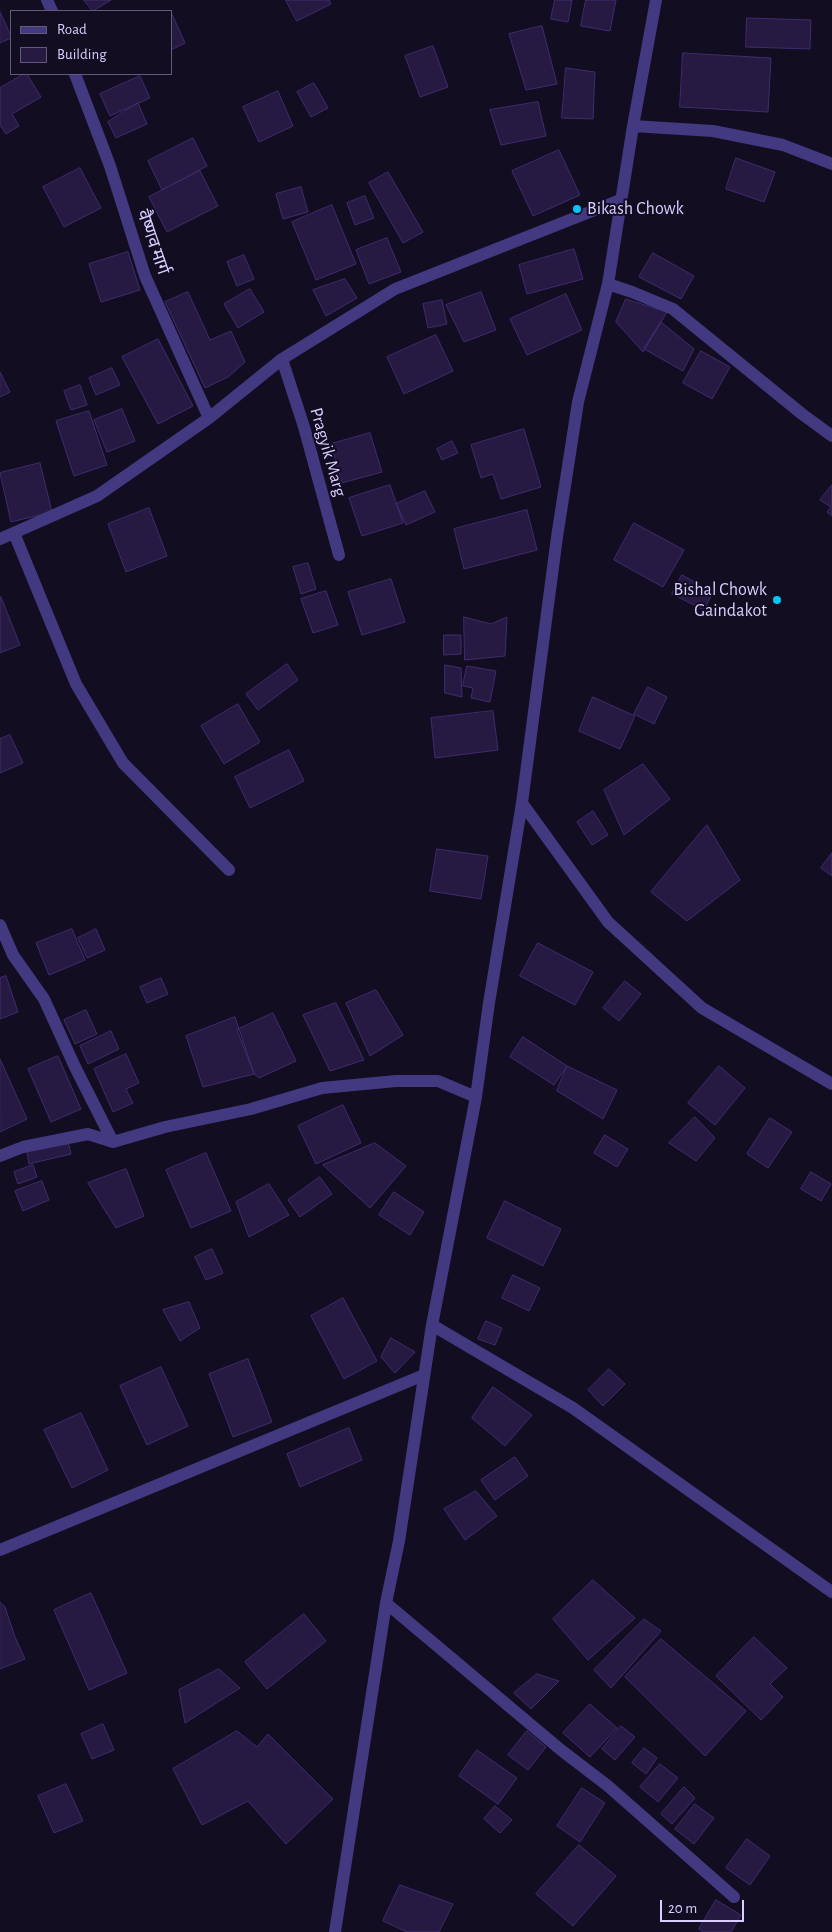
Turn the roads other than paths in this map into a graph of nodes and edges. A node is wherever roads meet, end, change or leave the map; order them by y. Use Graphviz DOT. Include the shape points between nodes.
graph roads {
  1 [pos="656,0"];
  2 [pos="75,75"];
  3 [pos="632,126"];
  4 [pos="832,164"];
  5 [pos="620,200"];
  6 [pos="608,284"];
  7 [pos="282,358"];
  8 [pos="209,418"];
  9 [pos="832,436"];
  10 [pos="14,534"];
  11 [pos="0,539"];
  12 [pos="339,555"];
  13 [pos="522,803"];
  14 [pos="229,870"];
  15 [pos="0,925"];
  16 [pos="832,1084"];
  17 [pos="476,1097"];
  18 [pos="113,1142"];
  19 [pos="0,1156"];
  20 [pos="432,1325"];
  21 [pos="424,1375"];
  22 [pos="0,1550"];
  23 [pos="832,1592"];
  24 [pos="386,1603"];
  25 [pos="734,1897"];
  26 [pos="335,1932"];
  1 -- 3 [label="street"];
  2 -- 8 [label="street, वैष्णव मार्ग" via="110,166 145,276"];
  3 -- 4 [label="street" via="713,131 784,145"];
  3 -- 5 [label="street"];
  5 -- 6 [label="street"];
  5 -- 7 [label="street" via="395,288"];
  6 -- 9 [label="street" via="673,310"];
  6 -- 13 [label="street" via="576,412 556,537"];
  7 -- 8 [label="street"];
  7 -- 12 [label="street, Pragyik Marg"];
  8 -- 10 [label="street" via="97,496"];
  10 -- 11 [label="street"];
  10 -- 14 [label="street" via="76,684 123,763"];
  13 -- 16 [label="street" via="608,922 695,1001"];
  13 -- 17 [label="street" via="488,1003"];
  15 -- 18 [label="street" via="14,955 44,999"];
  17 -- 18 [label="street" via="438,1081 396,1081 322,1088"];
  17 -- 20 [label="street"];
  18 -- 19 [label="street" via="88,1134 23,1147"];
  20 -- 21 [label="street"];
  20 -- 23 [label="street" via="573,1408"];
  21 -- 22 [label="street"];
  21 -- 24 [label="street" via="399,1541"];
  24 -- 25 [label="street" via="608,1786"];
  24 -- 26 [label="street"];
}
